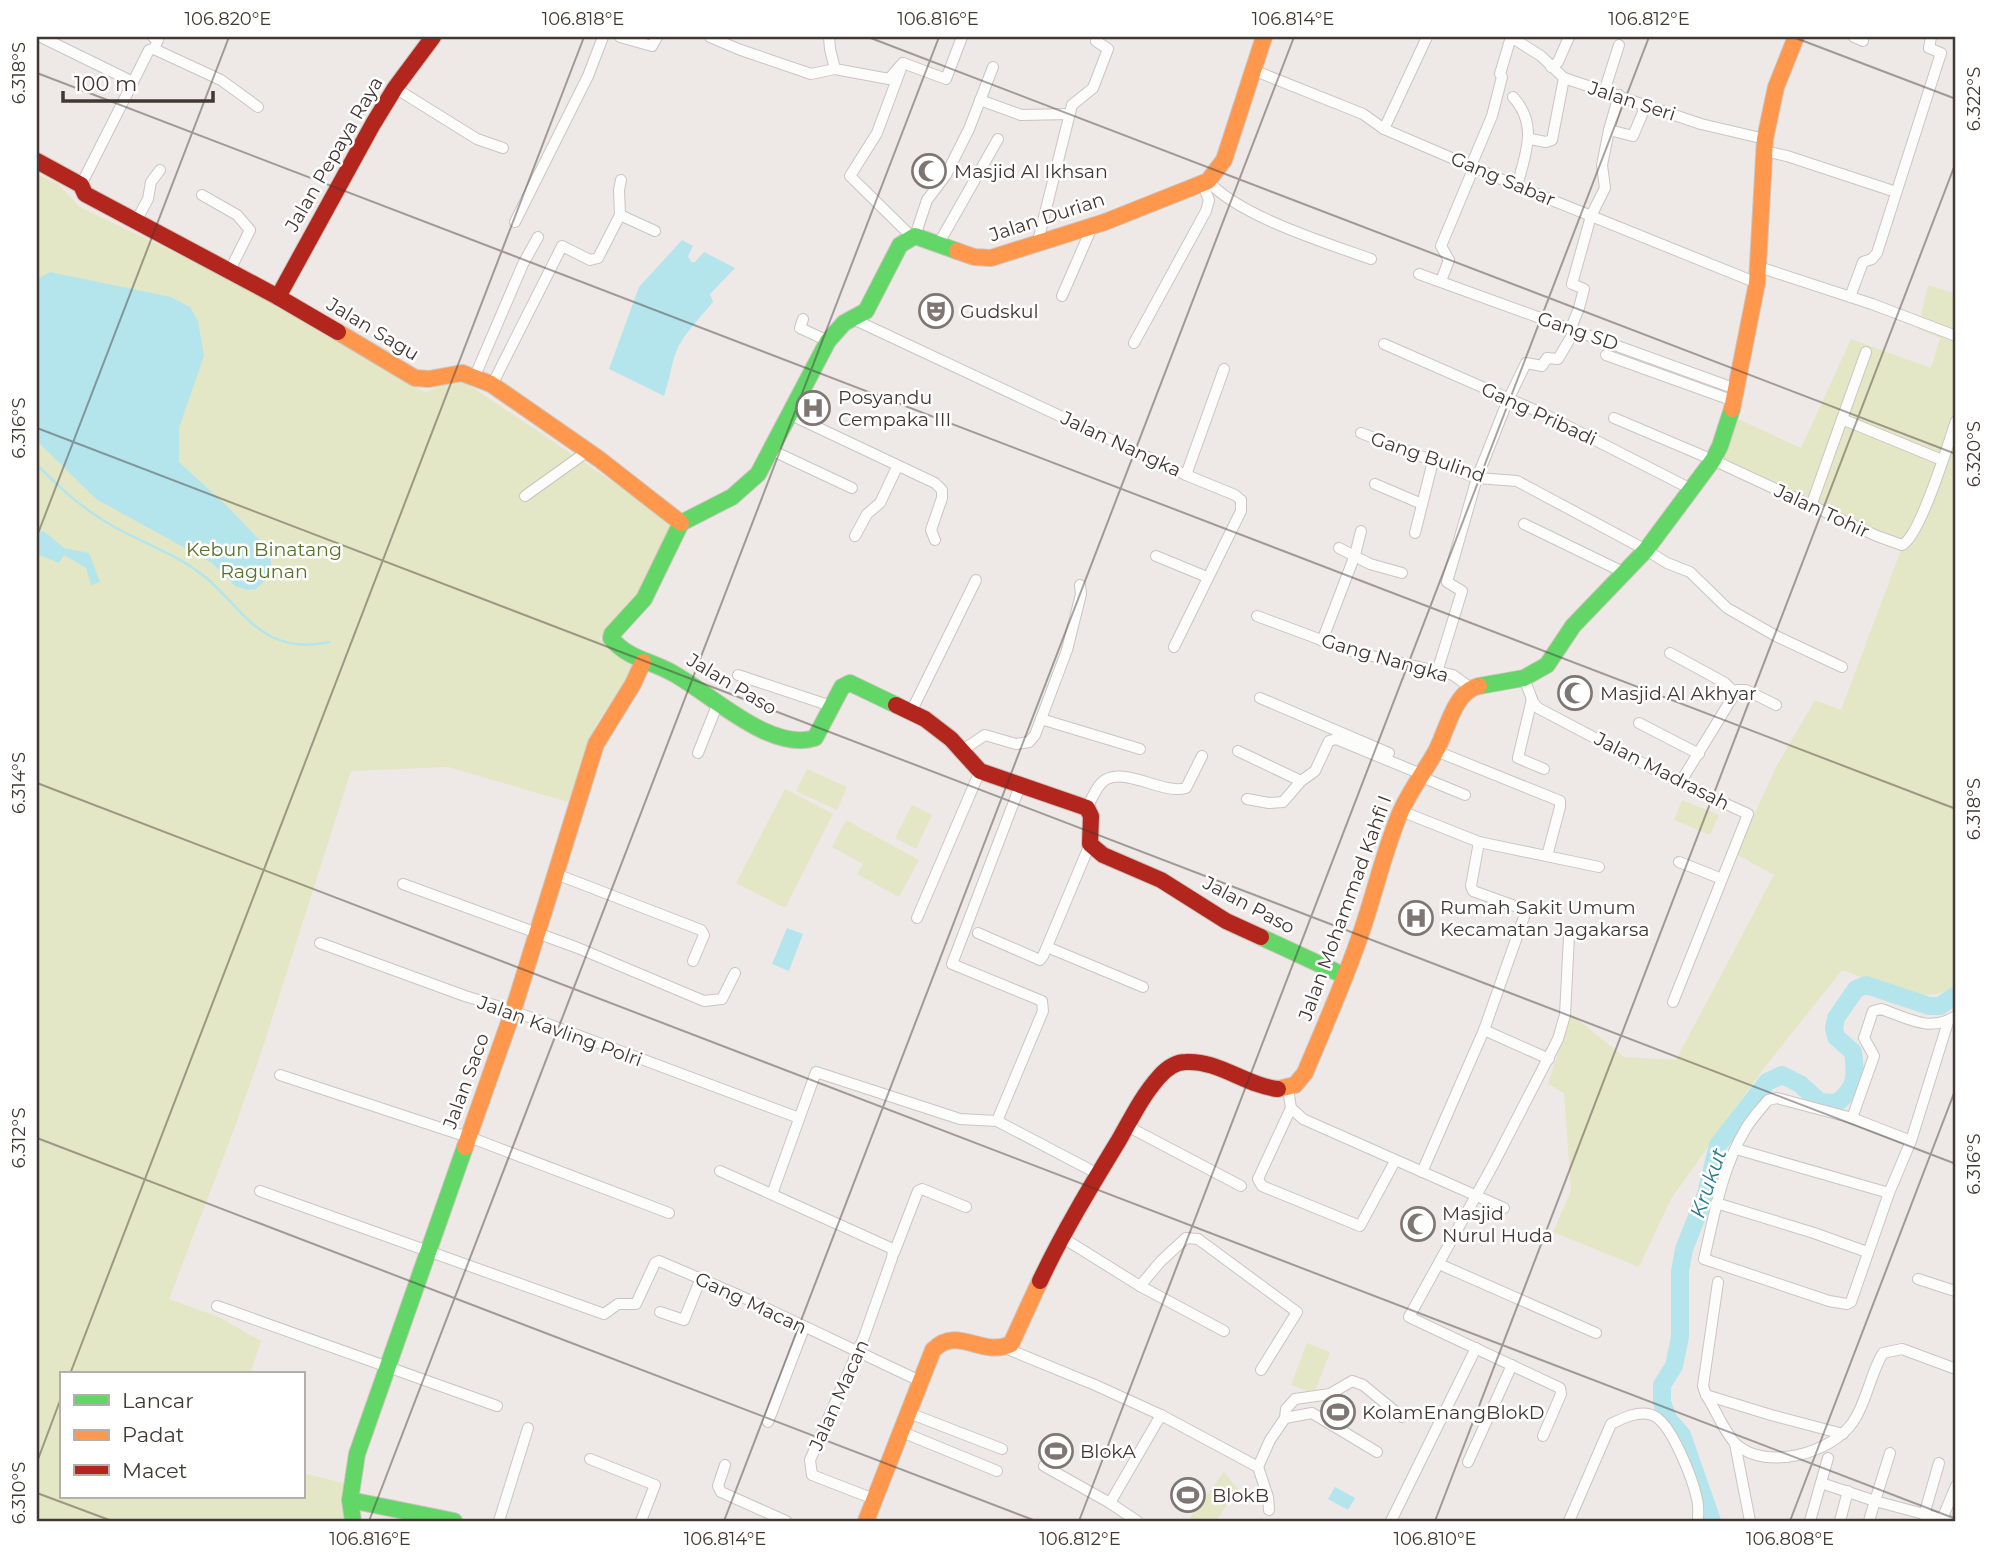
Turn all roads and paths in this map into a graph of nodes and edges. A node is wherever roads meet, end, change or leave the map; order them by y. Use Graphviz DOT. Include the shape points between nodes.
graph roads {
  1 [pos="41,37"];
  2 [pos="433,37"];
  3 [pos="603,37"];
  4 [pos="620,37"];
  5 [pos="657,37"];
  6 [pos="710,37"];
  7 [pos="829,37"];
  8 [pos="962,37"];
  9 [pos="1097,37"];
  10 [pos="1264,37"];
  11 [pos="1427,37"];
  12 [pos="1513,37"];
  13 [pos="1569,37"];
  14 [pos="1796,37"];
  15 [pos="1931,37"];
  16 [pos="156,40"];
  17 [pos="1619,45"];
  18 [pos="903,63"];
  19 [pos="1551,67"];
  20 [pos="993,68"];
  21 [pos="835,69"];
  22 [pos="1252,70"];
  23 [pos="1564,78"];
  24 [pos="133,82"];
  25 [pos="395,88"];
  26 [pos="1604,92"];
  27 [pos="1619,95"];
  28 [pos="1513,97"];
  29 [pos="980,100"];
  30 [pos="1646,105"];
  31 [pos="257,107"];
  32 [pos="1070,114"];
  33 [pos="1384,129"];
  34 [pos="1609,130"];
  35 [pos="998,138"];
  36 [pos="1530,139"];
  37 [pos="1765,145"];
  38 [pos="503,148"];
  39 [pos="37,161"];
  40 [pos="1473,167"];
  41 [pos="160,170"];
  42 [pos="621,180"];
  43 [pos="1205,182"];
  44 [pos="81,185"];
  45 [pos="1517,186"];
  46 [pos="1890,190"];
  47 [pos="202,195"];
  48 [pos="872,204"];
  49 [pos="886,213"];
  50 [pos="620,215"];
  51 [pos="1591,216"];
  52 [pos="136,220"];
  53 [pos="515,222"];
  54 [pos="1092,226"];
  55 [pos="655,231"];
  56 [pos="913,236"];
  57 [pos="538,237"];
  58 [pos="939,243"];
  59 [pos="1037,245"];
  60 [pos="1371,259"];
  61 [pos="229,272"];
  62 [pos="1419,274"];
  63 [pos="1758,275"];
  64 [pos="1441,281"];
  65 [pos="1062,296"];
  66 [pos="278,297"];
  67 [pos="1850,297"];
  68 [pos="803,319"];
  69 [pos="853,319"];
  70 [pos="1573,329"];
  71 [pos="1956,336"];
  72 [pos="828,341"];
  73 [pos="1134,343"];
  74 [pos="1384,344"];
  75 [pos="1866,352"];
  76 [pos="1606,355"];
  77 [pos="1224,369"];
  78 [pos="475,376"];
  79 [pos="492,385"];
  80 [pos="1735,395"];
  81 [pos="1508,400"];
  82 [pos="789,414"];
  83 [pos="1614,418"];
  84 [pos="1842,419"];
  85 [pos="1956,421"];
  86 [pos="1361,433"];
  87 [pos="771,450"];
  88 [pos="588,451"];
  89 [pos="1713,460"];
  90 [pos="1942,460"];
  91 [pos="1433,461"];
  92 [pos="897,467"];
  93 [pos="1186,475"];
  94 [pos="1477,478"];
  95 [pos="1374,484"];
  96 [pos="852,488"];
  97 [pos="1691,489"];
  98 [pos="524,496"];
  99 [pos="1422,504"];
  100 [pos="1811,506"];
  101 [pos="681,523"];
  102 [pos="1524,524"];
  103 [pos="1361,531"];
  104 [pos="1415,533"];
  105 [pos="855,536"];
  106 [pos="935,540"];
  107 [pos="1339,548"];
  108 [pos="1646,550"];
  109 [pos="1354,555"];
  110 [pos="1156,556"];
  111 [pos="1623,572"];
  112 [pos="1402,573"];
  113 [pos="1207,576"];
  114 [pos="976,580"];
  115 [pos="1080,585"];
  116 [pos="1257,616"];
  117 [pos="1322,641"];
  118 [pos="1174,647"];
  119 [pos="1670,653"];
  120 [pos="643,662"];
  121 [pos="1842,667"];
  122 [pos="1437,672"];
  123 [pos="738,675"];
  124 [pos="1524,678"];
  125 [pos="1471,688"];
  126 [pos="1734,692"];
  127 [pos="1260,698"];
  128 [pos="1532,699"];
  129 [pos="718,703"];
  130 [pos="1776,705"];
  131 [pos="831,706"];
  132 [pos="911,712"];
  133 [pos="1041,719"];
  134 [pos="1639,723"];
  135 [pos="1140,749"];
  136 [pos="961,751"];
  137 [pos="1238,751"];
  138 [pos="1436,751"];
  139 [pos="698,753"];
  140 [pos="1699,754"];
  141 [pos="1202,756"];
  142 [pos="1544,769"];
  143 [pos="980,771"];
  144 [pos="1421,773"];
  145 [pos="1301,781"];
  146 [pos="1680,783"];
  147 [pos="1020,786"];
  148 [pos="1465,795"];
  149 [pos="1247,799"];
  150 [pos="1087,808"];
  151 [pos="1401,811"];
  152 [pos="1479,842"];
  153 [pos="1090,844"];
  154 [pos="1547,856"];
  155 [pos="1679,862"];
  156 [pos="1599,867"];
  157 [pos="556,874"];
  158 [pos="1722,879"];
  159 [pos="403,884"];
  160 [pos="916,918"];
  161 [pos="978,933"];
  162 [pos="538,934"];
  163 [pos="1569,936"];
  164 [pos="320,943"];
  165 [pos="1047,947"];
  166 [pos="693,961"];
  167 [pos="734,973"];
  168 [pos="1345,976"];
  169 [pos="1143,987"];
  170 [pos="1673,1002"];
  171 [pos="513,1011"];
  172 [pos="1952,1019"];
  173 [pos="1484,1030"];
  174 [pos="1549,1059"];
  175 [pos="280,1075"];
  176 [pos="1288,1089"];
  177 [pos="1291,1108"];
  178 [pos="799,1118"];
  179 [pos="1852,1118"];
  180 [pos="997,1121"];
  181 [pos="1127,1126"];
  182 [pos="468,1137"];
  183 [pos="1911,1140"];
  184 [pos="1735,1149"];
  185 [pos="1395,1161"];
  186 [pos="720,1171"];
  187 [pos="1422,1172"];
  188 [pos="1098,1174"];
  189 [pos="1241,1186"];
  190 [pos="260,1191"];
  191 [pos="1889,1193"];
  192 [pos="772,1194"];
  193 [pos="1476,1195"];
  194 [pos="1716,1203"];
  195 [pos="967,1207"];
  196 [pos="1504,1208"];
  197 [pos="668,1213"];
  198 [pos="1063,1238"];
  199 [pos="429,1251"];
  200 [pos="1867,1252"];
  201 [pos="894,1253"];
  202 [pos="1439,1264"];
  203 [pos="701,1278"];
  204 [pos="1918,1279"];
  205 [pos="1718,1282"];
  206 [pos="1140,1286"];
  207 [pos="1956,1289"];
  208 [pos="217,1306"];
  209 [pos="660,1312"];
  210 [pos="804,1328"];
  211 [pos="1224,1331"];
  212 [pos="1596,1333"];
  213 [pos="1004,1348"];
  214 [pos="1476,1348"];
  215 [pos="858,1352"];
  216 [pos="1512,1365"];
  217 [pos="387,1366"];
  218 [pos="1956,1369"];
  219 [pos="1261,1370"];
  220 [pos="920,1381"];
  221 [pos="1706,1395"];
  222 [pos="497,1406"];
  223 [pos="909,1413"];
  224 [pos="1161,1415"];
  225 [pos="1402,1417"];
  226 [pos="1285,1418"];
  227 [pos="768,1422"];
  228 [pos="528,1428"];
  229 [pos="902,1432"];
  230 [pos="1843,1433"];
  231 [pos="1543,1436"];
  232 [pos="1735,1444"];
  233 [pos="1002,1449"];
  234 [pos="1377,1452"];
  235 [pos="1890,1453"];
  236 [pos="1828,1458"];
  237 [pos="590,1459"];
  238 [pos="1468,1462"];
  239 [pos="1939,1463"];
  240 [pos="725,1465"];
  241 [pos="1044,1466"];
  242 [pos="1258,1467"];
  243 [pos="998,1471"];
  244 [pos="1821,1483"];
  245 [pos="1956,1486"];
  246 [pos="1849,1491"];
  247 [pos="874,1499"];
  248 [pos="351,1500"];
  249 [pos="1875,1501"];
  250 [pos="1110,1503"];
  251 [pos="1269,1510"];
  252 [pos="1924,1515"];
  253 [pos="1946,1520"];
  254 [pos="353,1521"];
  255 [pos="454,1521"];
  256 [pos="499,1521"];
  257 [pos="641,1521"];
  258 [pos="786,1521"];
  259 [pos="866,1521"];
  260 [pos="1138,1521"];
  261 [pos="1391,1521"];
  262 [pos="1569,1521"];
  263 [pos="1698,1521"];
  264 [pos="1750,1521"];
  265 [pos="1810,1521"];
  266 [pos="1840,1521"];
  267 [pos="1869,1521"];
  1 -- 24 [label="street"];
  2 -- 25 [label="main road, Jalan Pepaya Raya"];
  3 -- 53 [label="street"];
  4 -- 5 [label="street" via="652,46"];
  6 -- 21 [label="street" via="811,74"];
  7 -- 21 [label="street"];
  8 -- 18 [label="street" via="946,79"];
  9 -- 32 [label="street" via="1096,41 1108,48 1093,88 1072,105"];
  10 -- 22 [label="main road"];
  11 -- 33 [label="street"];
  12 -- 19 [label="street, Jalan Seri"];
  12 -- 40 [label="street" via="1500,74 1499,95"];
  13 -- 19 [label="street"];
  14 -- 37 [label="main road" via="1776,87"];
  15 -- 67 [label="street" via="1929,48 1941,53 1883,255 1863,262"];
  16 -- 24 [label="street"];
  16 -- 31 [label="street"];
  17 -- 26 [label="street"];
  18 -- 21 [label="street" via="889,79"];
  18 -- 49 [label="street" via="877,132 850,176"];
  19 -- 23 [label="street, Jalan Seri"];
  20 -- 29 [label="street"];
  22 -- 33 [label="street, Gang Sabar" via="1363,114"];
  22 -- 43 [label="main road" via="1223,160"];
  23 -- 26 [label="street, Jalan Seri"];
  23 -- 36 [label="street" via="1552,140"];
  24 -- 44 [label="street"];
  25 -- 38 [label="street" via="477,139"];
  25 -- 66 [label="main road, Jalan Pepaya Raya"];
  26 -- 27 [label="street, Jalan Seri"];
  27 -- 30 [label="street, Jalan Seri"];
  27 -- 34 [label="street"];
  28 -- 36 [label="street"];
  29 -- 32 [label="street" via="1021,115"];
  29 -- 56 [label="street"];
  30 -- 34 [label="street" via="1633,135"];
  30 -- 37 [label="street, Jalan Seri"];
  32 -- 59 [label="street"];
  33 -- 40 [label="street, Gang Sabar"];
  34 -- 51 [label="street" via="1602,165 1605,188"];
  35 -- 58 [label="street"];
  36 -- 45 [label="street"];
  37 -- 46 [label="street, Jalan Seri"];
  37 -- 63 [label="main road"];
  39 -- 44 [label="main road, Jalan Sagu"];
  40 -- 45 [label="street, Gang Sabar"];
  40 -- 64 [label="street" via="1441,246 1449,260"];
  41 -- 52 [label="street"];
  42 -- 50 [label="street"];
  43 -- 54 [label="main road, Jalan Durian"];
  43 -- 60 [label="street" via="1249,210"];
  43 -- 73 [label="street" via="1206,211"];
  44 -- 52 [label="main road, Jalan Sagu" via="85,194"];
  45 -- 51 [label="street, Gang Sabar"];
  47 -- 61 [label="street" via="237,215 250,230"];
  48 -- 49 [label="street"];
  49 -- 56 [label="street"];
  50 -- 55 [label="street"];
  50 -- 79 [label="street" via="597,258 590,260 562,246"];
  51 -- 63 [label="street, Gang Sabar"];
  51 -- 70 [label="street" via="1572,284 1584,289"];
  52 -- 61 [label="main road, Jalan Sagu"];
  54 -- 59 [label="main road, Jalan Durian"];
  54 -- 65 [label="street"];
  56 -- 58 [label="main road, Jalan Durian"];
  56 -- 69 [label="main road" via="900,245 866,312"];
  57 -- 78 [label="street"];
  58 -- 59 [label="main road, Jalan Durian" via="982,259"];
  61 -- 66 [label="main road, Jalan Sagu"];
  62 -- 64 [label="street, Gang SD"];
  63 -- 67 [label="street, Gang Sabar"];
  63 -- 80 [label="main road"];
  64 -- 70 [label="street, Gang SD"];
  66 -- 78 [label="main road, Jalan Sagu" via="415,378 428,380 453,371"];
  67 -- 71 [label="street, Gang Sabar"];
  68 -- 72 [label="street" via="800,328"];
  69 -- 72 [label="main road" via="834,331"];
  69 -- 93 [label="street, Jalan Nangka"];
  70 -- 80 [label="street, Gang SD"];
  70 -- 81 [label="street" via="1559,359 1547,358 1541,366 1526,364"];
  72 -- 82 [label="main road"];
  74 -- 81 [label="street, Gang Pribadi"];
  75 -- 84 [label="street"];
  76 -- 80 [label="street"];
  77 -- 93 [label="street"];
  78 -- 79 [label="main road, Jalan Sagu"];
  79 -- 88 [label="main road, Jalan Sagu"];
  80 -- 89 [label="main road"];
  81 -- 94 [label="street"];
  81 -- 97 [label="street, Gang Pribadi"];
  82 -- 87 [label="main road"];
  82 -- 92 [label="street"];
  83 -- 89 [label="street, Jalan Tohir"];
  84 -- 90 [label="street"];
  84 -- 100 [label="street"];
  85 -- 90 [label="street"];
  86 -- 91 [label="street, Gang Bulind"];
  87 -- 96 [label="street"];
  87 -- 101 [label="main road" via="748,485 709,512"];
  88 -- 98 [label="street"];
  88 -- 101 [label="main road, Jalan Sagu"];
  89 -- 97 [label="main road"];
  89 -- 100 [label="street, Jalan Tohir"];
  90 -- 100 [label="street, Jalan Tohir" via="1928,502 1902,545"];
  91 -- 94 [label="street, Gang Bulind"];
  91 -- 99 [label="street"];
  92 -- 105 [label="street" via="880,503 867,514"];
  92 -- 106 [label="street" via="942,490 931,530"];
  93 -- 113 [label="street, Jalan Nangka" via="1241,500"];
  94 -- 108 [label="street, Gang Bulind" via="1517,481"];
  94 -- 122 [label="street" via="1447,583 1462,592"];
  95 -- 99 [label="street"];
  97 -- 108 [label="main road"];
  99 -- 104 [label="street"];
  101 -- 120 [label="main road, Jalan Paso" via="644,599 612,634 614,642"];
  102 -- 111 [label="street"];
  103 -- 109 [label="street"];
  107 -- 109 [label="street"];
  108 -- 111 [label="main road"];
  108 -- 121 [label="street, Gang Bulind" via="1690,572 1727,608"];
  109 -- 112 [label="street"];
  109 -- 117 [label="street"];
  110 -- 113 [label="street"];
  111 -- 124 [label="main road" via="1573,626 1547,665"];
  113 -- 118 [label="street, Jalan Nangka"];
  114 -- 132 [label="street"];
  115 -- 133 [label="street" via="1067,650"];
  116 -- 117 [label="street, Gang Nangka"];
  117 -- 122 [label="street, Gang Nangka"];
  119 -- 126 [label="street"];
  120 -- 129 [label="main road, Jalan Paso" via="675,674"];
  120 -- 157 [label="main road, Jalan Saco" via="596,744"];
  122 -- 125 [label="street, Gang Nangka"];
  123 -- 131 [label="street"];
  124 -- 125 [label="main road"];
  124 -- 128 [label="street"];
  125 -- 138 [label="main road, Jalan Mohammad Kahfi I" via="1461,698"];
  126 -- 130 [label="street" via="1746,691"];
  126 -- 140 [label="street"];
  127 -- 144 [label="street"];
  128 -- 142 [label="street" via="1518,758"];
  128 -- 146 [label="street, Jalan Madrasah" via="1538,708"];
  129 -- 131 [label="main road, Jalan Paso" via="758,728 804,742 815,737"];
  129 -- 139 [label="street"];
  131 -- 132 [label="main road, Jalan Paso" via="842,687 850,683"];
  132 -- 136 [label="main road, Jalan Paso" via="939,729"];
  133 -- 135 [label="street"];
  133 -- 136 [label="street" via="1029,742 1016,744 985,735"];
  134 -- 140 [label="street"];
  136 -- 143 [label="main road, Jalan Paso"];
  137 -- 145 [label="street"];
  138 -- 144 [label="main road, Jalan Mohammad Kahfi I"];
  138 -- 154 [label="street" via="1560,801"];
  140 -- 146 [label="street"];
  141 -- 150 [label="street" via="1186,788 1114,777 1104,780"];
  143 -- 147 [label="main road, Jalan Paso"];
  143 -- 160 [label="street"];
  144 -- 145 [label="street" via="1336,739 1329,741 1315,771"];
  144 -- 148 [label="street"];
  144 -- 151 [label="main road, Jalan Mohammad Kahfi I"];
  145 -- 149 [label="street" via="1283,802"];
  146 -- 158 [label="street, Jalan Madrasah" via="1748,814"];
  147 -- 150 [label="main road, Jalan Paso"];
  147 -- 180 [label="street" via="952,964 1042,1001 1043,1011"];
  150 -- 153 [label="main road"];
  151 -- 152 [label="street"];
  151 -- 168 [label="main road, Jalan Mohammad Kahfi I"];
  152 -- 154 [label="street"];
  152 -- 173 [label="street" via="1473,891 1523,909 1525,914"];
  153 -- 165 [label="street"];
  153 -- 168 [label="main road, Jalan Paso" via="1103,855 1161,880 1226,921"];
  154 -- 156 [label="street"];
  155 -- 158 [label="street"];
  157 -- 162 [label="main road, Jalan Saco"];
  157 -- 166 [label="street" via="701,930 704,935"];
  158 -- 170 [label="street, Jalan Madrasah"];
  159 -- 162 [label="street"];
  161 -- 165 [label="street" via="1040,960"];
  162 -- 167 [label="street" via="704,1002 722,999"];
  162 -- 171 [label="main road, Jalan Saco"];
  163 -- 174 [label="street" via="1565,1015"];
  164 -- 171 [label="street, Jalan Kavling Polri"];
  165 -- 169 [label="street"];
  168 -- 176 [label="main road, Jalan Mohammad Kahfi I" via="1305,1073"];
  171 -- 178 [label="street, Jalan Kavling Polri"];
  171 -- 182 [label="main road, Jalan Saco"];
  172 -- 179 [label="street" via="1931,1026 1881,1009 1873,1011 1864,1038 1874,1056"];
  172 -- 183 [label="street"];
  173 -- 174 [label="street"];
  173 -- 187 [label="street"];
  174 -- 193 [label="street"];
  175 -- 182 [label="street"];
  176 -- 177 [label="street"];
  176 -- 181 [label="main road" via="1278,1090 1185,1062 1158,1079"];
  177 -- 185 [label="street" via="1303,1119"];
  177 -- 185 [label="street" via="1258,1179 1262,1186 1360,1226"];
  178 -- 180 [label="street" via="816,1072 960,1119"];
  178 -- 192 [label="street"];
  179 -- 183 [label="street"];
  179 -- 184 [label="street" via="1777,1098 1768,1100"];
  180 -- 188 [label="street"];
  181 -- 188 [label="main road"];
  181 -- 189 [label="street"];
  182 -- 197 [label="street"];
  182 -- 199 [label="main road, Jalan Saco"];
  183 -- 191 [label="street"];
  184 -- 191 [label="street"];
  184 -- 194 [label="street"];
  185 -- 187 [label="street"];
  186 -- 192 [label="street"];
  187 -- 193 [label="street"];
  188 -- 198 [label="main road"];
  190 -- 199 [label="street"];
  191 -- 200 [label="street"];
  192 -- 201 [label="street" via="890,1247"];
  193 -- 196 [label="street"];
  193 -- 202 [label="street"];
  194 -- 200 [label="street"];
  194 -- 200 [label="street" via="1704,1259 1758,1278 1847,1304"];
  195 -- 201 [label="street, Jalan Macan" via="918,1191"];
  198 -- 206 [label="street"];
  198 -- 213 [label="main road" via="1011,1344"];
  199 -- 203 [label="street, Gang Macan" via="604,1314 618,1304 636,1304 659,1261"];
  199 -- 217 [label="main road, Jalan Saco"];
  201 -- 215 [label="street, Jalan Macan"];
  202 -- 212 [label="street"];
  202 -- 214 [label="street" via="1409,1317"];
  203 -- 209 [label="street" via="684,1320"];
  203 -- 210 [label="street, Gang Macan"];
  204 -- 207 [label="street"];
  205 -- 221 [label="street" via="1703,1386"];
  206 -- 211 [label="street"];
  206 -- 219 [label="street" via="1186,1238 1198,1239 1297,1312"];
  208 -- 217 [label="street"];
  210 -- 215 [label="street, Gang Macan"];
  210 -- 227 [label="street"];
  213 -- 220 [label="main road" via="943,1340 933,1350"];
  213 -- 224 [label="street"];
  214 -- 216 [label="street"];
  214 -- 261 [label="street"];
  215 -- 220 [label="street, Gang Macan"];
  215 -- 247 [label="street, Jalan Macan" via="810,1460 812,1475"];
  216 -- 231 [label="street" via="1562,1391"];
  216 -- 238 [label="street"];
  217 -- 222 [label="street"];
  217 -- 248 [label="main road, Jalan Saco" via="357,1454"];
  218 -- 230 [label="street" via="1902,1349 1883,1353 1854,1422"];
  220 -- 223 [label="main road"];
  221 -- 230 [label="street"];
  221 -- 232 [label="street"];
  223 -- 229 [label="main road"];
  223 -- 233 [label="street"];
  224 -- 242 [label="street"];
  224 -- 250 [label="street"];
  225 -- 226 [label="street" via="1352,1381 1330,1394 1295,1399"];
  226 -- 234 [label="street" via="1312,1413"];
  226 -- 242 [label="street"];
  228 -- 256 [label="street"];
  229 -- 243 [label="street"];
  229 -- 247 [label="main road"];
  230 -- 232 [label="street" via="1791,1458 1768,1457"];
  232 -- 264 [label="street"];
  235 -- 249 [label="street"];
  236 -- 244 [label="street"];
  237 -- 257 [label="street" via="655,1485"];
  239 -- 252 [label="street"];
  240 -- 258 [label="street" via="718,1486 721,1492"];
  241 -- 250 [label="street"];
  242 -- 251 [label="street"];
  244 -- 246 [label="street"];
  244 -- 265 [label="street"];
  245 -- 253 [label="street"];
  246 -- 249 [label="street"];
  246 -- 266 [label="street"];
  247 -- 259 [label="main road"];
  248 -- 254 [label="main road, Jalan Saco"];
  248 -- 255 [label="main road"];
  249 -- 252 [label="street"];
  249 -- 267 [label="street"];
  250 -- 260 [label="street"];
  252 -- 253 [label="street"];
  262 -- 263 [label="street" via="1611,1424 1629,1415 1651,1414 1672,1432 1698,1500"];
}
